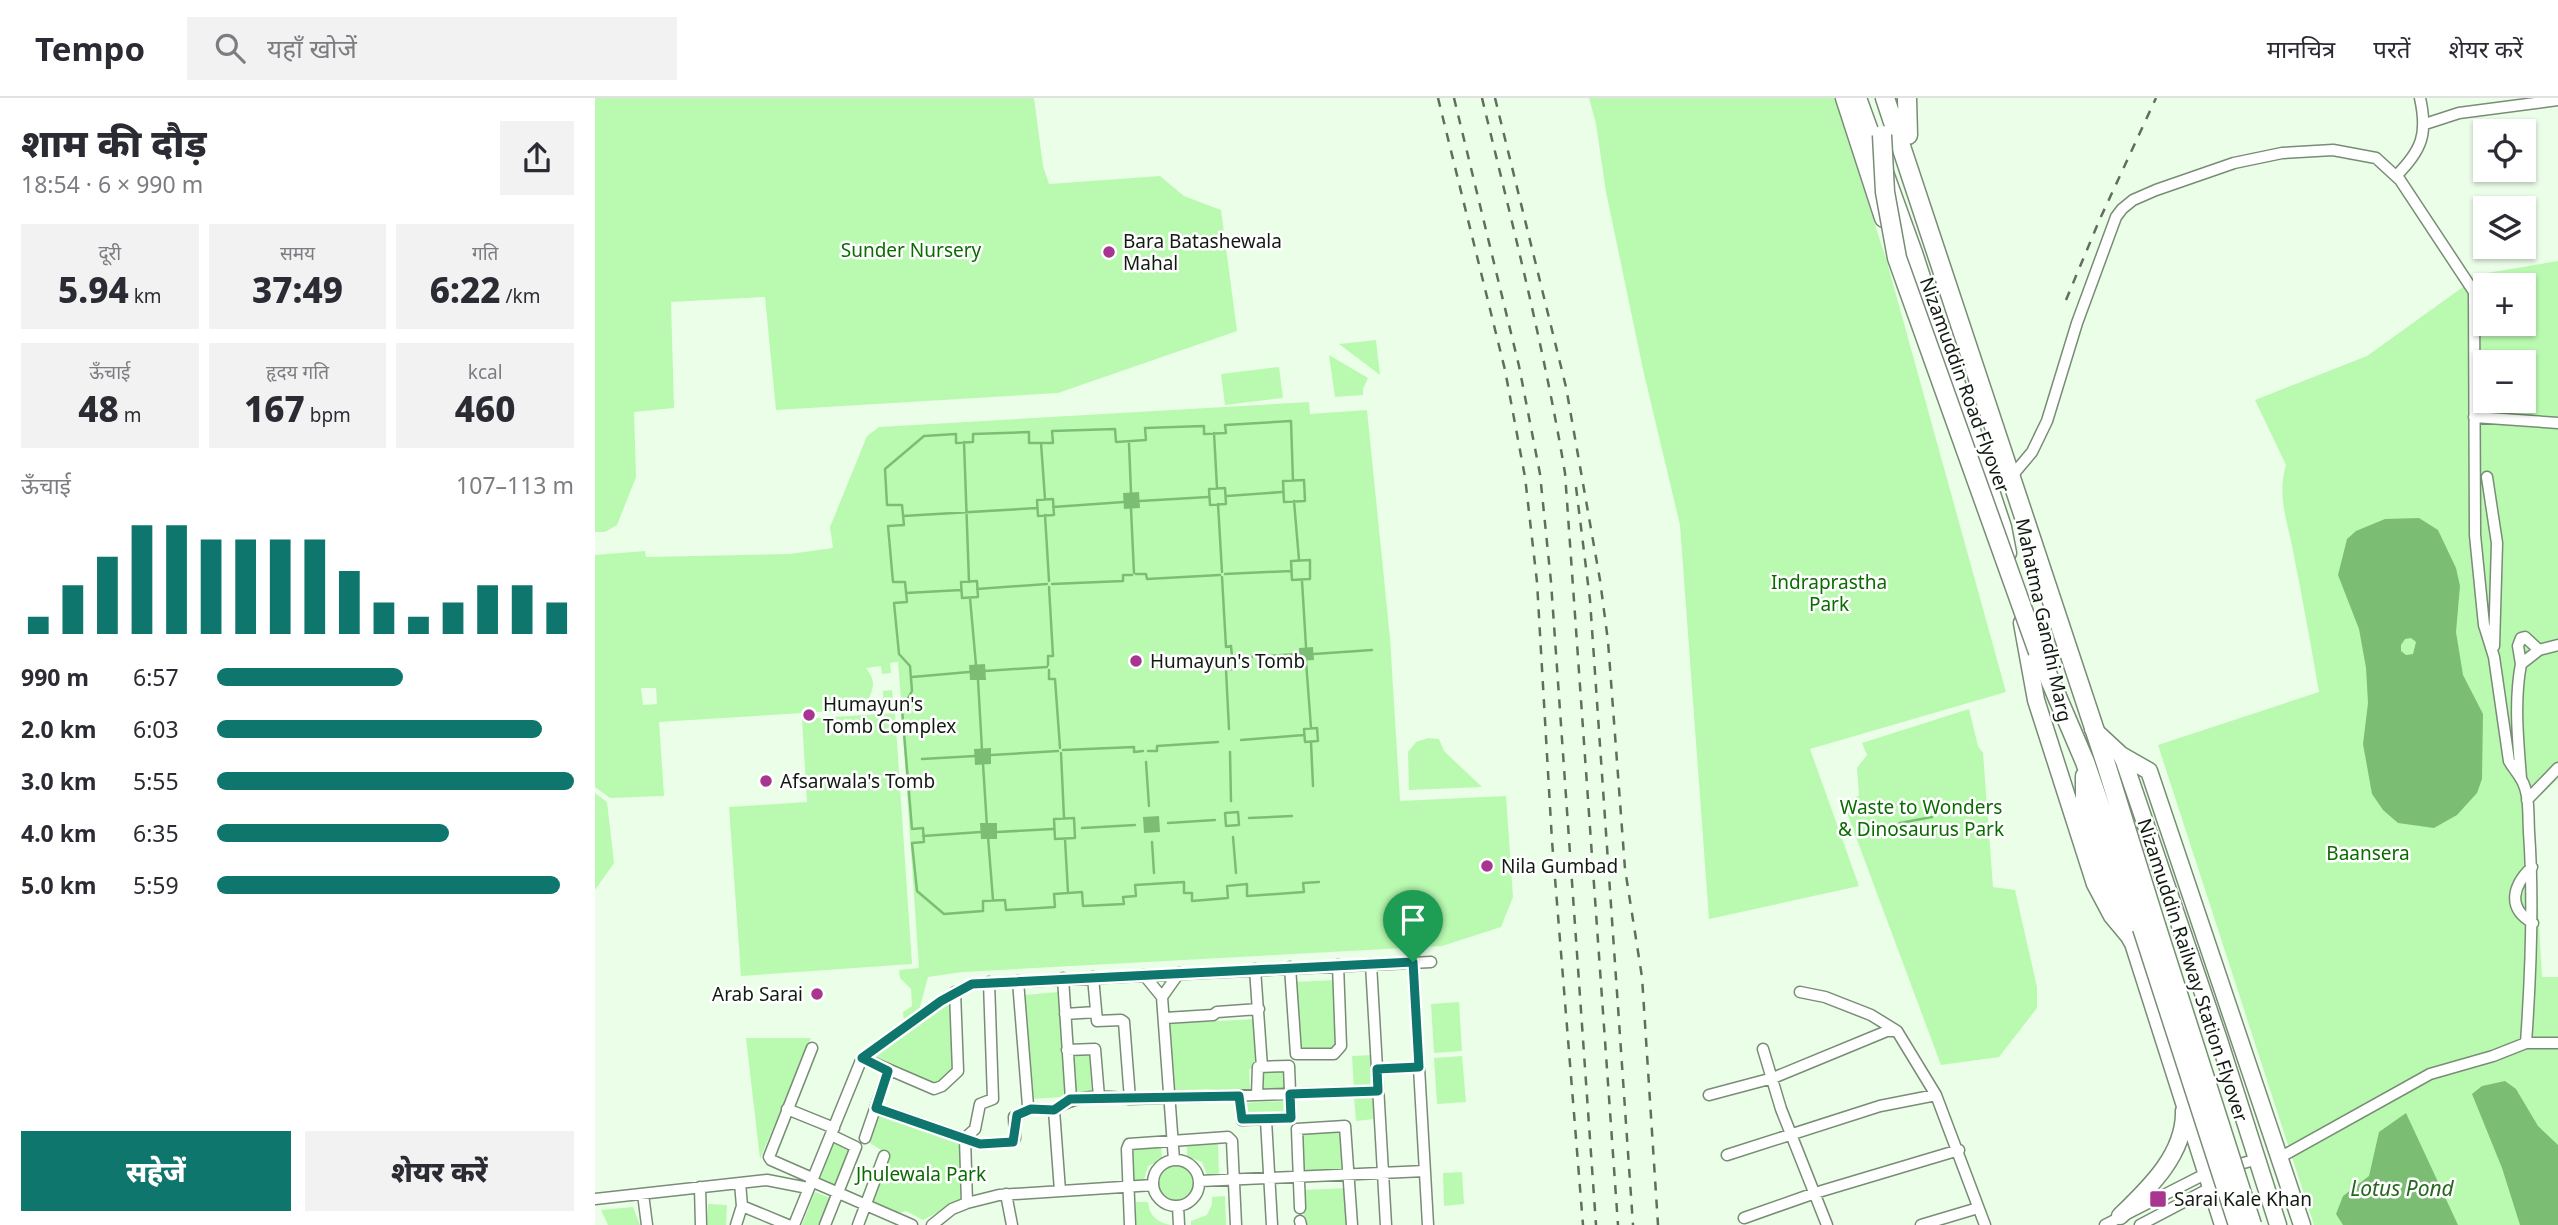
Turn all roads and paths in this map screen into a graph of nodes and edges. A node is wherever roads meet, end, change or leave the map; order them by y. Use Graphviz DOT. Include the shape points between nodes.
graph roads {
  1 [pos="1845,98"];
  2 [pos="1857,98"];
  3 [pos="1884,98"];
  4 [pos="1896,98"];
  5 [pos="1907,98"];
  6 [pos="2420,98"];
  7 [pos="2558,100"];
  8 [pos="2425,124"];
  9 [pos="1908,135"];
  10 [pos="2396,176"];
  11 [pos="1897,258"];
  12 [pos="1967,351"];
  13 [pos="2474,417"];
  14 [pos="2558,423"];
  15 [pos="1980,458"];
  16 [pos="2011,477"];
  17 [pos="2487,477"];
  18 [pos="2558,645"];
  19 [pos="2539,650"];
  20 [pos="2494,657"];
  21 [pos="2521,664"];
  22 [pos="2094,729"];
  23 [pos="2122,755"];
  24 [pos="2085,762"];
  25 [pos="2558,768"];
  26 [pos="2521,778"];
  27 [pos="2527,800"];
  28 [pos="2126,855"];
  29 [pos="2532,867"];
  30 [pos="2533,923"];
  31 [pos="2132,940"];
  32 [pos="1413,962"];
  33 [pos="1431,962"];
  34 [pos="1370,964"];
  35 [pos="1338,965"];
  36 [pos="1290,967"];
  37 [pos="1255,969"];
  38 [pos="1179,973"];
  39 [pos="1145,975"];
  40 [pos="1093,977"];
  41 [pos="1063,978"];
  42 [pos="1018,981"];
  43 [pos="989,982"];
  44 [pos="955,992"];
  45 [pos="1800,992"];
  46 [pos="1162,996"];
  47 [pos="1259,1009"];
  48 [pos="1095,1012"];
  49 [pos="1065,1014"];
  50 [pos="1164,1018"];
  51 [pos="1897,1031"];
  52 [pos="2219,1040"];
  53 [pos="2526,1043"];
  54 [pos="2558,1043"];
  55 [pos="811,1048"];
  56 [pos="1763,1049"];
  57 [pos="1067,1050"];
  58 [pos="1298,1056"];
  59 [pos="2169,1056"];
  60 [pos="862,1058"];
  61 [pos="1289,1066"];
  62 [pos="1262,1067"];
  63 [pos="1419,1067"];
  64 [pos="1377,1069"];
  65 [pos="888,1071"];
  66 [pos="1773,1078"];
  67 [pos="1378,1091"];
  68 [pos="1290,1094"];
  69 [pos="1257,1095"];
  70 [pos="1709,1095"];
  71 [pos="1936,1095"];
  72 [pos="1239,1096"];
  73 [pos="1099,1097"];
  74 [pos="1169,1098"];
  75 [pos="1070,1099"];
  76 [pos="1130,1100"];
  77 [pos="2184,1102"];
  78 [pos="876,1108"];
  79 [pos="787,1109"];
  80 [pos="1031,1109"];
  81 [pos="1054,1110"];
  82 [pos="1266,1120"];
  83 [pos="832,1132"];
  84 [pos="1792,1135"];
  85 [pos="865,1138"];
  86 [pos="965,1138"];
  87 [pos="1172,1140"];
  88 [pos="1959,1150"];
  89 [pos="1727,1155"];
  90 [pos="884,1156"];
  91 [pos="2279,1158"];
  92 [pos="2258,1159"];
  93 [pos="1174,1160"];
  94 [pos="1425,1171"];
  95 [pos="1383,1173"];
  96 [pos="1349,1174"];
  97 [pos="1298,1177"];
  98 [pos="1270,1178"];
  99 [pos="1234,1180"];
  100 [pos="2209,1180"];
  101 [pos="1200,1181"];
  102 [pos="811,1182"];
  103 [pos="740,1183"];
  104 [pos="1153,1185"];
  105 [pos="700,1187"];
  106 [pos="1129,1187"];
  107 [pos="1060,1191"];
  108 [pos="838,1193"];
  109 [pos="1815,1193"];
  110 [pos="643,1194"];
  111 [pos="1006,1194"];
  112 [pos="595,1199"];
  113 [pos="967,1202"];
  114 [pos="866,1205"];
  115 [pos="742,1206"];
  116 [pos="1178,1206"];
  117 [pos="1300,1208"];
  118 [pos="1978,1208"];
  119 [pos="2120,1216"];
  120 [pos="1744,1218"];
  121 [pos="905,1224"];
  122 [pos="1275,1224"];
  123 [pos="647,1225"];
  124 [pos="701,1225"];
  125 [pos="736,1225"];
  126 [pos="788,1225"];
  127 [pos="794,1225"];
  128 [pos="825,1225"];
  129 [pos="857,1225"];
  130 [pos="932,1225"];
  131 [pos="1012,1225"];
  132 [pos="1130,1225"];
  133 [pos="1179,1225"];
  134 [pos="1236,1225"];
  135 [pos="1352,1225"];
  136 [pos="1386,1225"];
  137 [pos="1428,1225"];
  138 [pos="1827,1225"];
  139 [pos="1920,1225"];
  140 [pos="1985,1225"];
  141 [pos="2105,1225"];
  142 [pos="2140,1225"];
  143 [pos="2223,1225"];
  144 [pos="2238,1225"];
  145 [pos="2252,1225"];
  146 [pos="2278,1225"];
  147 [pos="2302,1225"];
  1 -- 11 [label="highway, bridge"];
  2 -- 15 [label="highway, Mahatma Gandhi Marg"];
  3 -- 11 [label="highway, bridge" via="1885,192"];
  3 -- 12 [label="highway, Nizamuddin Road Flyover"];
  4 -- 9 [label="highway"];
  5 -- 9 [label="highway"];
  6 -- 8 [label="street"];
  7 -- 8 [label="street" via="2459,113"];
  8 -- 10 [label="street" via="2413,158"];
  9 -- 12 [label="highway" via="1945,248"];
  10 -- 13 [label="street" via="2474,292"];
  10 -- 16 [label="street" via="2376,158 2333,150 2282,152 2234,163 2133,200 2116,217 2047,421 2032,452"];
  11 -- 24 [label="highway, Nizamuddin Road Flyover, bridge" via="2038,652"];
  12 -- 16 [label="highway, Mahatma Gandhi Marg"];
  13 -- 14 [label="street"];
  13 -- 20 [label="street" via="2475,535 2484,625"];
  15 -- 31 [label="main road, Mahatma Gandhi Marg" via="2003,527 2036,700 2095,884"];
  16 -- 22 [label="highway, Mahatma Gandhi Marg"];
  17 -- 20 [label="street" via="2497,543"];
  18 -- 19 [label="street"];
  19 -- 21 [label="street"];
  19 -- 21 [label="street" via="2532,640 2521,638"];
  20 -- 26 [label="street" via="2509,761"];
  21 -- 26 [label="street" via="2517,733"];
  22 -- 23 [label="main road, Mahatma Gandhi Marg"];
  22 -- 28 [label="highway, Nizamuddin Railway Station Flyover"];
  23 -- 52 [label="main road, Mahatma Gandhi Marg"];
  23 -- 91 [label="main road" via="2149,771"];
  24 -- 28 [label="highway, Nizamuddin Railway Station Flyover"];
  24 -- 31 [label="highway" via="2085,805"];
  25 -- 27 [label="street"];
  26 -- 27 [label="street"];
  27 -- 29 [label="street"];
  28 -- 144 [label="highway, Nizamuddin Railway Station Flyover, bridge"];
  28 -- 145 [label="highway, Nizamuddin Railway Station Flyover, bridge"];
  29 -- 30 [label="street"];
  29 -- 30 [label="street" via="2515,888 2517,909"];
  30 -- 53 [label="street"];
  31 -- 59 [label="main road, Mahatma Gandhi Marg"];
  32 -- 33 [label="street"];
  32 -- 34 [label="street"];
  32 -- 63 [label="street"];
  34 -- 35 [label="street"];
  34 -- 64 [label="street"];
  35 -- 36 [label="street"];
  35 -- 58 [label="street" via="1341,1050"];
  36 -- 37 [label="street"];
  36 -- 58 [label="street"];
  37 -- 38 [label="street"];
  37 -- 47 [label="street"];
  38 -- 39 [label="street"];
  38 -- 46 [label="street"];
  39 -- 40 [label="street"];
  39 -- 46 [label="street"];
  40 -- 41 [label="street"];
  40 -- 48 [label="street"];
  41 -- 42 [label="street"];
  41 -- 49 [label="street"];
  42 -- 43 [label="street"];
  42 -- 80 [label="street"];
  43 -- 44 [label="street"];
  43 -- 86 [label="street" via="993,1099 981,1104 975,1129"];
  44 -- 60 [label="street"];
  44 -- 65 [label="street" via="958,1073 938,1089"];
  45 -- 51 [label="street" via="1871,1015"];
  46 -- 50 [label="street"];
  47 -- 50 [label="street"];
  47 -- 62 [label="street"];
  48 -- 49 [label="street"];
  48 -- 76 [label="street" via="1097,1021 1124,1022"];
  49 -- 57 [label="street"];
  50 -- 74 [label="street"];
  51 -- 66 [label="street" via="1887,1031"];
  51 -- 71 [label="street"];
  52 -- 59 [label="main road"];
  52 -- 92 [label="main road, Mahatma Gandhi Marg"];
  53 -- 54 [label="street"];
  53 -- 91 [label="street" via="2430,1074"];
  55 -- 79 [label="street"];
  56 -- 66 [label="street"];
  57 -- 73 [label="street" via="1095,1049"];
  57 -- 75 [label="street"];
  58 -- 61 [label="street"];
  59 -- 77 [label="main road, Mahatma Gandhi Marg"];
  60 -- 65 [label="street"];
  60 -- 83 [label="street"];
  61 -- 62 [label="street"];
  61 -- 68 [label="street"];
  62 -- 69 [label="street" via="1258,1067"];
  63 -- 64 [label="street"];
  63 -- 94 [label="street"];
  64 -- 67 [label="street"];
  65 -- 78 [label="street"];
  66 -- 70 [label="street"];
  66 -- 84 [label="street"];
  67 -- 68 [label="street"];
  67 -- 95 [label="street"];
  68 -- 69 [label="street"];
  68 -- 82 [label="street" via="1292,1118"];
  69 -- 72 [label="street"];
  71 -- 84 [label="street" via="1880,1106"];
  71 -- 88 [label="street"];
  72 -- 74 [label="street"];
  72 -- 82 [label="street" via="1241,1119"];
  73 -- 75 [label="street"];
  73 -- 76 [label="street"];
  74 -- 76 [label="street"];
  74 -- 87 [label="street"];
  75 -- 81 [label="street"];
  77 -- 100 [label="main road, Mahatma Gandhi Marg"];
  77 -- 119 [label="main road" via="2182,1137 2171,1158"];
  78 -- 85 [label="street"];
  78 -- 86 [label="street"];
  79 -- 83 [label="street"];
  79 -- 102 [label="street" via="769,1157"];
  80 -- 81 [label="street"];
  80 -- 86 [label="street" via="1014,1117 1013,1142 980,1144"];
  81 -- 107 [label="street"];
  82 -- 98 [label="street"];
  83 -- 102 [label="street"];
  83 -- 108 [label="street" via="856,1146"];
  84 -- 89 [label="street"];
  84 -- 109 [label="street"];
  86 -- 113 [label="street"];
  87 -- 93 [label="street"];
  87 -- 99 [label="street" via="1230,1137"];
  87 -- 106 [label="street" via="1129,1144"];
  88 -- 109 [label="street"];
  88 -- 118 [label="street"];
  90 -- 114 [label="street"];
  91 -- 147 [label="main road"];
  92 -- 100 [label="street"];
  92 -- 100 [label="street"];
  92 -- 146 [label="main road, Mahatma Gandhi Marg"];
  93 -- 101 [label="street" via="1188,1163"];
  93 -- 104 [label="street" via="1157,1171"];
  94 -- 95 [label="street"];
  94 -- 137 [label="street"];
  95 -- 96 [label="street"];
  95 -- 136 [label="street"];
  96 -- 97 [label="street"];
  96 -- 97 [label="street" via="1346,1127 1300,1127 1296,1131"];
  96 -- 135 [label="street"];
  97 -- 98 [label="street"];
  97 -- 117 [label="street"];
  98 -- 99 [label="street"];
  98 -- 122 [label="street"];
  99 -- 101 [label="street"];
  99 -- 134 [label="street"];
  100 -- 119 [label="street"];
  100 -- 142 [label="street"];
  100 -- 143 [label="main road, Mahatma Gandhi Marg"];
  101 -- 116 [label="street" via="1192,1200"];
  102 -- 103 [label="street"];
  102 -- 108 [label="street"];
  102 -- 127 [label="street"];
  103 -- 105 [label="street"];
  103 -- 115 [label="street"];
  104 -- 106 [label="street"];
  104 -- 116 [label="street" via="1164,1203"];
  105 -- 110 [label="street"];
  105 -- 124 [label="street"];
  106 -- 107 [label="street"];
  106 -- 132 [label="street"];
  107 -- 111 [label="street"];
  108 -- 114 [label="street"];
  108 -- 128 [label="street"];
  109 -- 120 [label="street"];
  109 -- 138 [label="street"];
  110 -- 112 [label="street"];
  110 -- 123 [label="street"];
  111 -- 113 [label="street"];
  111 -- 131 [label="street"];
  113 -- 130 [label="street"];
  114 -- 121 [label="street"];
  114 -- 129 [label="street"];
  115 -- 125 [label="street"];
  115 -- 126 [label="street"];
  116 -- 133 [label="street"];
  118 -- 139 [label="street"];
  118 -- 140 [label="street"];
  119 -- 141 [label="street"];
}
